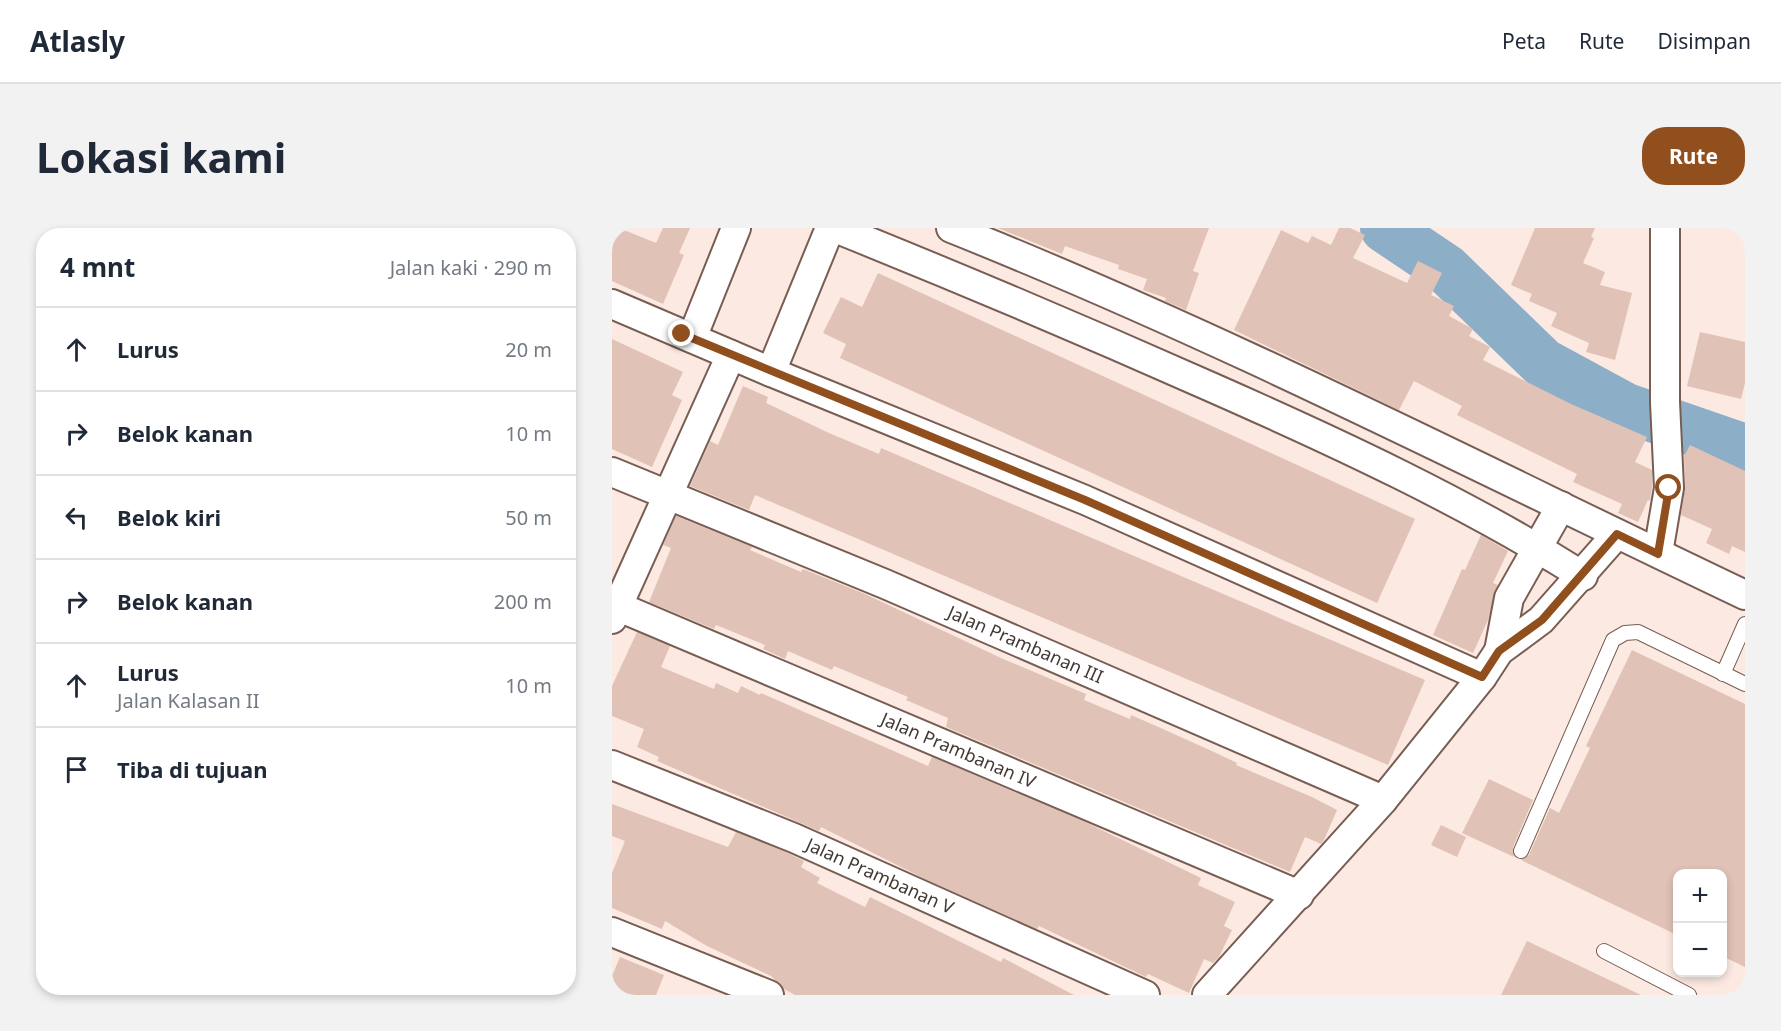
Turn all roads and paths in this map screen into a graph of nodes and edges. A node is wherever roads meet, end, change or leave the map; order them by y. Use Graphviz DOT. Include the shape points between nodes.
graph roads {
  1 [pos="735,228"];
  2 [pos="830,228"];
  3 [pos="836,228"];
  4 [pos="951,228"];
  5 [pos="1665,228"];
  6 [pos="612,304"];
  7 [pos="692,338"];
  8 [pos="731,355"];
  9 [pos="771,372"];
  10 [pos="612,472"];
  11 [pos="666,496"];
  12 [pos="1561,506"];
  13 [pos="1617,534"];
  14 [pos="1538,548"];
  15 [pos="1658,554"];
  16 [pos="1583,576"];
  17 [pos="1745,595"];
  18 [pos="614,610"];
  19 [pos="1745,624"];
  20 [pos="1499,651"];
  21 [pos="1723,674"];
  22 [pos="1482,677"];
  23 [pos="1745,684"];
  24 [pos="612,765"];
  25 [pos="1383,800"];
  26 [pos="1521,851"];
  27 [pos="1299,895"];
  28 [pos="612,932"];
  29 [pos="1604,951"];
  30 [pos="769,995"];
  31 [pos="1145,995"];
  32 [pos="1207,995"];
  33 [pos="1689,995"];
  1 -- 7 [label="street"];
  2 -- 9 [label="street"];
  3 -- 14 [label="street" via="1026,305 1352,449"];
  4 -- 12 [label="street" via="1362,409"];
  5 -- 15 [label="street" via="1669,488"];
  6 -- 7 [label="street"];
  7 -- 8 [label="street"];
  8 -- 9 [label="street"];
  8 -- 11 [label="street"];
  9 -- 22 [label="street" via="1085,500"];
  10 -- 11 [label="street, Jalan Prambanan III"];
  11 -- 18 [label="street"];
  11 -- 25 [label="street, Jalan Prambanan III" via="885,584"];
  12 -- 13 [label="street"];
  12 -- 14 [label="street"];
  13 -- 15 [label="street"];
  13 -- 16 [label="street"];
  14 -- 16 [label="street"];
  14 -- 20 [label="street" via="1509,598"];
  15 -- 17 [label="street"];
  16 -- 20 [label="street" via="1542,620"];
  18 -- 27 [label="street, Jalan Prambanan IV"];
  19 -- 21 [label="lane"];
  20 -- 22 [label="street"];
  21 -- 23 [label="lane"];
  21 -- 26 [label="lane" via="1638,632 1624,633 1613,640"];
  22 -- 25 [label="street"];
  24 -- 31 [label="street, Jalan Prambanan V" via="795,838"];
  25 -- 27 [label="street"];
  27 -- 32 [label="street"];
  28 -- 30 [label="street"];
  29 -- 33 [label="lane"];
}
